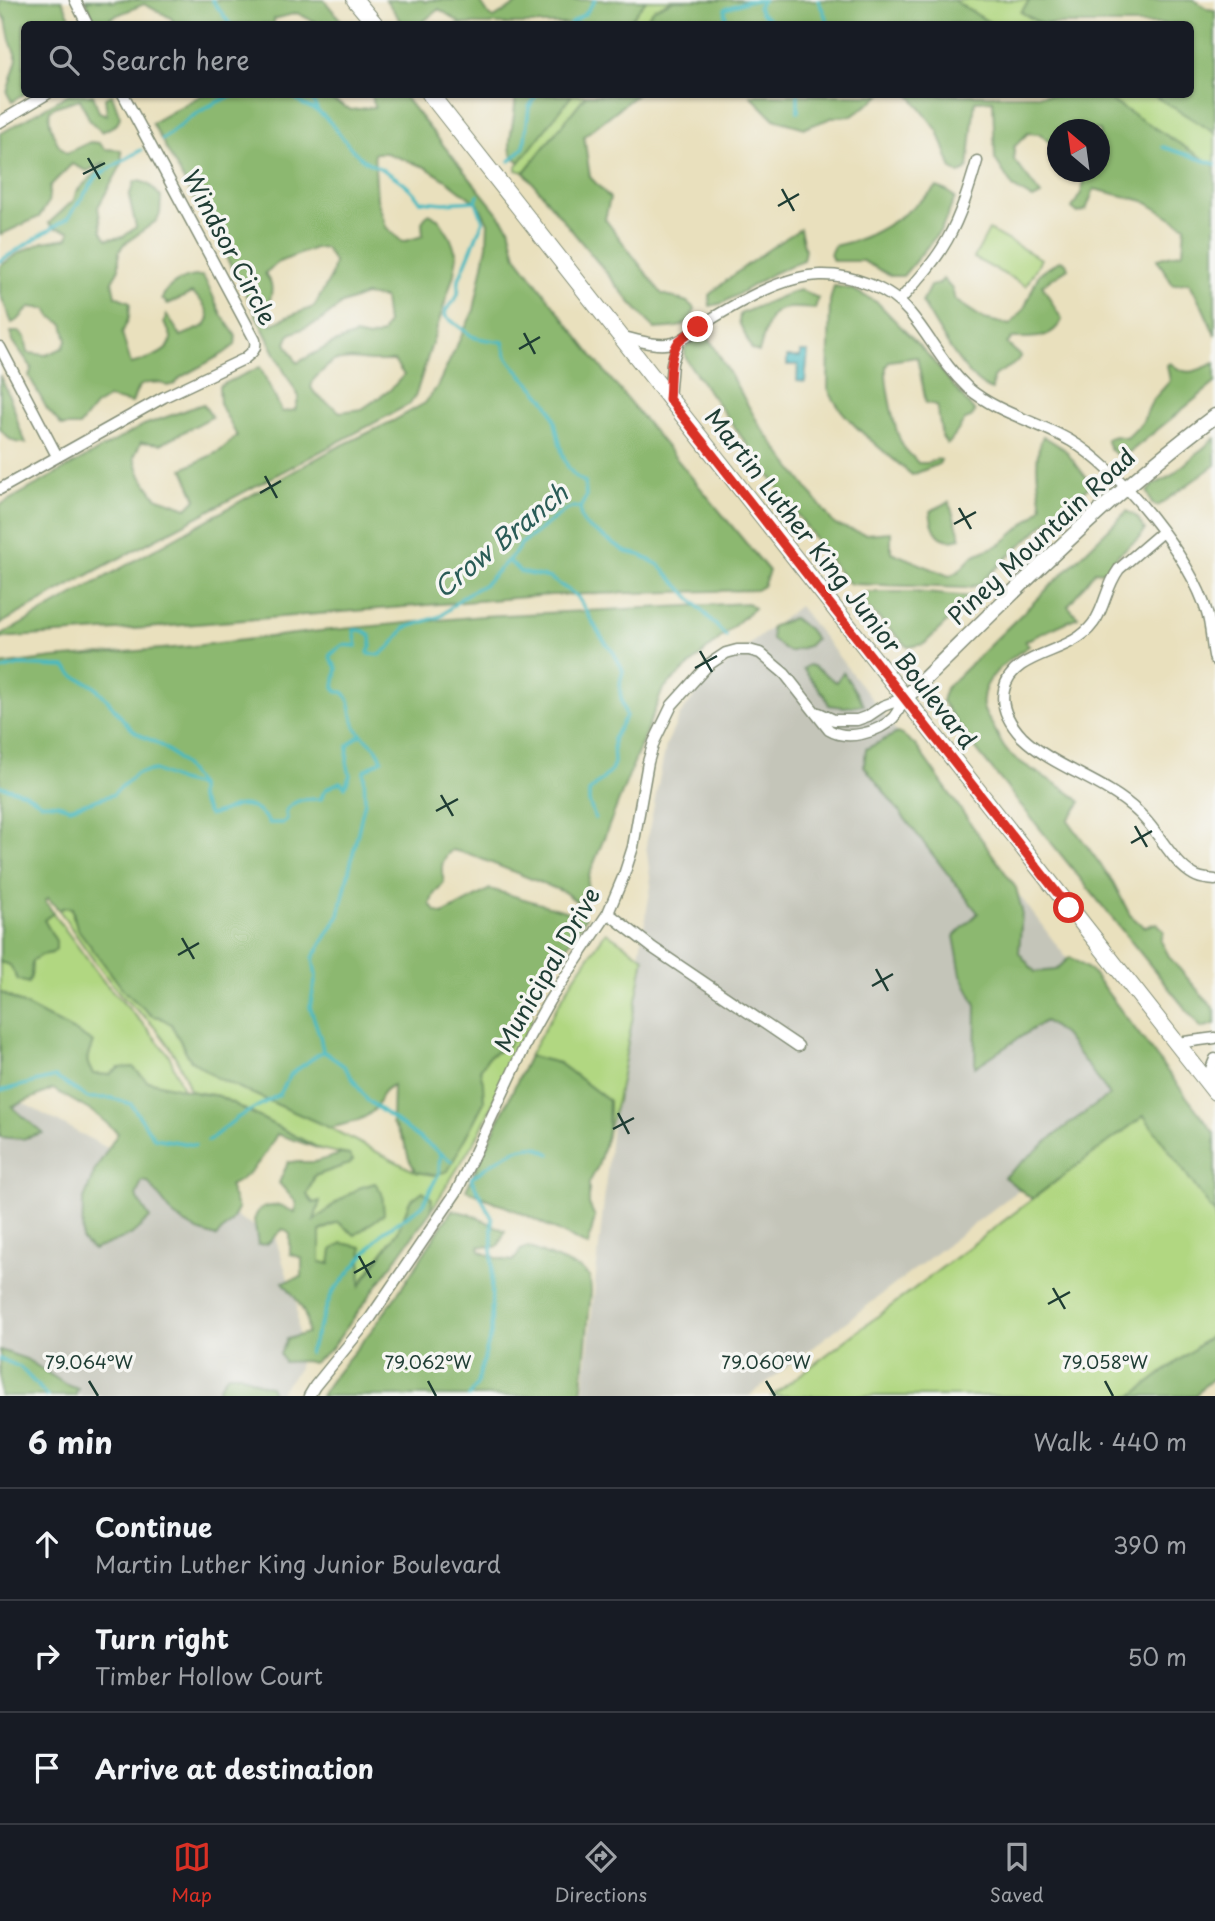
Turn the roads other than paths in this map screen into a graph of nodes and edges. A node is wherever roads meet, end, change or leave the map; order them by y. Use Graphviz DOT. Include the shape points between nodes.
graph roads {
  1 [pos="75,0"];
  2 [pos="355,0"];
  3 [pos="86,21"];
  4 [pos="372,21"];
  5 [pos="40,98"];
  6 [pos="125,98"];
  7 [pos="433,98"];
  8 [pos="0,122"];
  9 [pos="977,161"];
  10 [pos="899,301"];
  11 [pos="620,337"];
  12 [pos="679,341"];
  13 [pos="0,348"];
  14 [pos="669,399"];
  15 [pos="1215,416"];
  16 [pos="57,456"];
  17 [pos="1125,488"];
  18 [pos="0,489"];
  19 [pos="1162,532"];
  20 [pos="1215,660"];
  21 [pos="905,698"];
  22 [pos="1215,880"];
  23 [pos="608,914"];
  24 [pos="1215,1038"];
  25 [pos="1177,1043"];
  26 [pos="798,1046"];
  27 [pos="1215,1059"];
  28 [pos="1213,1090"];
  29 [pos="309,1396"];
  1 -- 3 [label="street"];
  2 -- 4 [label="main road"];
  5 -- 8 [label="street"];
  6 -- 16 [label="street, Windsor Circle" via="256,346 244,359"];
  7 -- 11 [label="main road, Martin Luther King Junior Boulevard"];
  9 -- 10 [label="street" via="947,241"];
  10 -- 12 [label="street" via="856,280 806,276 730,308"];
  10 -- 17 [label="street" via="959,380 1005,412 1087,451"];
  11 -- 12 [label="street" via="657,344"];
  11 -- 14 [label="main road, Martin Luther King Junior Boulevard"];
  12 -- 14 [label="street"];
  13 -- 16 [label="street"];
  14 -- 21 [label="main road, Martin Luther King Junior Boulevard"];
  15 -- 17 [label="street, Piney Mountain Road"];
  16 -- 18 [label="street, Windsor Circle"];
  17 -- 19 [label="street"];
  17 -- 21 [label="street, Piney Mountain Road"];
  19 -- 20 [label="street" via="1193,579 1207,613"];
  19 -- 22 [label="street" via="1119,569 1088,630 1011,672 1002,702 1007,718 1036,748 1122,799 1153,827 1184,868 1197,877"];
  21 -- 23 [label="street, Municipal Drive" via="893,718 878,727 862,734 835,734 785,674 760,653 737,650 708,665 672,705 654,742 633,847"];
  21 -- 25 [label="main road, Martin Luther King Junior Boulevard"];
  23 -- 26 [label="street"];
  23 -- 29 [label="street, Municipal Drive" via="530,1035 457,1191 371,1317"];
  24 -- 25 [label="street"];
  25 -- 28 [label="main road, Martin Luther King Junior Boulevard"];
  27 -- 28 [label="street"];
}
